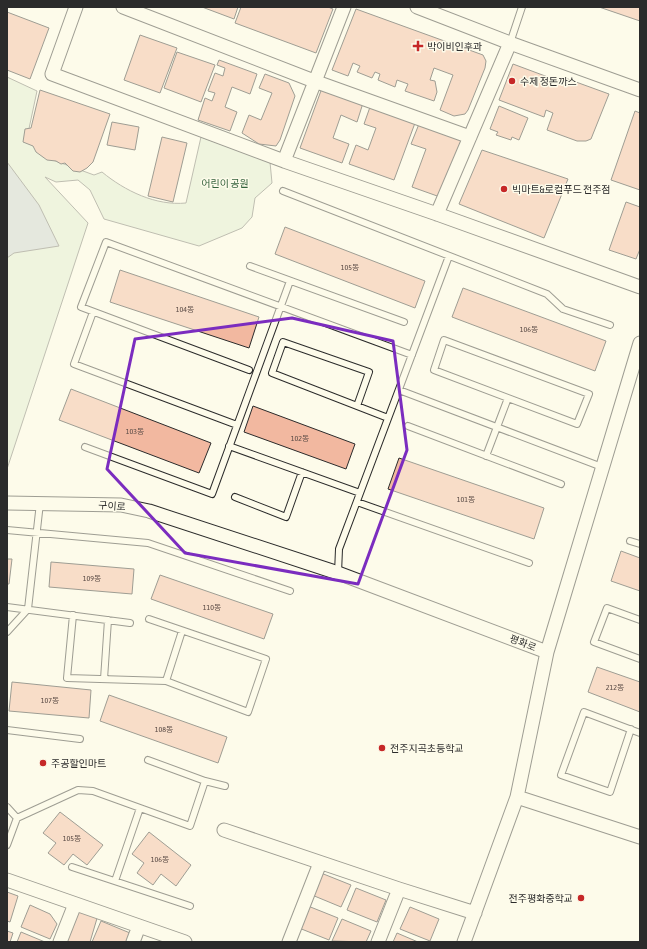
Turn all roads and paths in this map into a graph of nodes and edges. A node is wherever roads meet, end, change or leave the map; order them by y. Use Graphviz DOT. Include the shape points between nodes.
graph roads {
  1 [pos="76,7"];
  2 [pos="123,7"];
  3 [pos="344,7"];
  4 [pos="417,7"];
  5 [pos="522,7"];
  6 [pos="510,43"];
  7 [pos="314,82"];
  8 [pos="640,90"];
  9 [pos="470,137"];
  10 [pos="284,161"];
  11 [pos="283,191"];
  12 [pos="437,214"];
  13 [pos="449,256"];
  14 [pos="250,266"];
  15 [pos="290,281"];
  16 [pos="640,287"];
  17 [pos="280,308"];
  18 [pos="93,312"];
  19 [pos="404,322"];
  20 [pos="610,325"];
  21 [pos="640,343"];
  22 [pos="412,356"];
  23 [pos="249,370"];
  24 [pos="399,390"];
  25 [pos="508,398"];
  26 [pos="357,406"];
  27 [pos="388,418"];
  28 [pos="237,425"];
  29 [pos="408,426"];
  30 [pos="497,427"];
  31 [pos="229,446"];
  32 [pos="85,447"];
  33 [pos="486,456"];
  34 [pos="602,467"];
  35 [pos="302,472"];
  36 [pos="561,484"];
  37 [pos="360,493"];
  38 [pos="235,497"];
  39 [pos="357,502"];
  40 [pos="7,503"];
  41 [pos="40,503"];
  42 [pos="7,530"];
  43 [pos="213,532"];
  44 [pos="36,533"];
  45 [pos="630,541"];
  46 [pos="640,544"];
  47 [pos="529,564"];
  48 [pos="338,573"];
  49 [pos="290,591"];
  50 [pos="7,607"];
  51 [pos="28,609"];
  52 [pos="73,615"];
  53 [pos="149,619"];
  54 [pos="108,620"];
  55 [pos="640,620"];
  56 [pos="130,623"];
  57 [pos="182,631"];
  58 [pos="7,632"];
  59 [pos="547,652"];
  60 [pos="640,659"];
  61 [pos="104,679"];
  62 [pos="166,681"];
  63 [pos="631,729"];
  64 [pos="7,730"];
  65 [pos="640,733"];
  66 [pos="80,739"];
  67 [pos="148,760"];
  68 [pos="205,781"];
  69 [pos="225,786"];
  70 [pos="517,797"];
  71 [pos="7,807"];
  72 [pos="140,808"];
  73 [pos="17,818"];
  74 [pos="224,830"];
  75 [pos="640,837"];
  76 [pos="7,845"];
  77 [pos="320,862"];
  78 [pos="72,866"];
  79 [pos="7,880"];
  80 [pos="115,881"];
  81 [pos="399,889"];
  82 [pos="75,904"];
  83 [pos="190,906"];
  84 [pos="476,912"];
  85 [pos="139,926"];
  86 [pos="60,942"];
  87 [pos="133,942"];
  88 [pos="185,942"];
  89 [pos="289,942"];
  90 [pos="378,942"];
  91 [pos="464,942"];
  1 -- 10 [label="street" via="52,74"];
  2 -- 7 [label="street"];
  3 -- 7 [label="street"];
  4 -- 6 [label="street"];
  5 -- 6 [label="lane"];
  6 -- 8 [label="street"];
  6 -- 9 [label="street"];
  7 -- 9 [label="street"];
  7 -- 10 [label="street"];
  9 -- 12 [label="street"];
  10 -- 12 [label="street"];
  11 -- 13 [label="lane"];
  12 -- 16 [label="street"];
  13 -- 20 [label="lane" via="547,294 563,309"];
  13 -- 22 [label="lane"];
  14 -- 15 [label="lane"];
  15 -- 17 [label="lane"];
  15 -- 19 [label="lane"];
  17 -- 18 [label="lane" via="106,242 81,307"];
  17 -- 22 [label="lane"];
  17 -- 28 [label="lane"];
  18 -- 23 [label="lane"];
  18 -- 28 [label="lane" via="74,364"];
  21 -- 34 [label="street"];
  22 -- 24 [label="lane"];
  24 -- 27 [label="lane"];
  24 -- 30 [label="lane"];
  25 -- 25 [label="lane" via="434,370 444,340 589,394 577,424"];
  25 -- 30 [label="lane"];
  26 -- 26 [label="lane" via="272,373 283,342 369,372"];
  26 -- 27 [label="lane"];
  27 -- 37 [label="lane"];
  28 -- 31 [label="lane"];
  29 -- 33 [label="lane"];
  30 -- 33 [label="lane"];
  30 -- 34 [label="lane"];
  31 -- 32 [label="lane" via="212,494"];
  31 -- 35 [label="lane"];
  33 -- 36 [label="lane"];
  34 -- 59 [label="street"];
  35 -- 37 [label="lane"];
  35 -- 38 [label="lane" via="286,516"];
  37 -- 39 [label="lane"];
  39 -- 47 [label="lane"];
  39 -- 48 [label="lane" via="339,549"];
  40 -- 41 [label="street, 구이로"];
  41 -- 43 [label="street, 구이로" via="121,505 149,511"];
  41 -- 44 [label="lane"];
  42 -- 44 [label="lane"];
  43 -- 48 [label="street, 평화로"];
  44 -- 49 [label="lane" via="148,543"];
  44 -- 51 [label="lane"];
  45 -- 46 [label="lane"];
  48 -- 59 [label="street, 평화로"];
  50 -- 51 [label="lane"];
  51 -- 52 [label="lane"];
  51 -- 58 [label="lane"];
  52 -- 54 [label="lane"];
  52 -- 61 [label="lane" via="67,678"];
  53 -- 57 [label="lane"];
  54 -- 56 [label="lane"];
  54 -- 61 [label="lane"];
  55 -- 60 [label="lane" via="607,608 594,642"];
  57 -- 62 [label="lane"];
  57 -- 62 [label="lane" via="266,659 264,666 248,712"];
  59 -- 70 [label="street, 평화로"];
  61 -- 62 [label="lane"];
  63 -- 63 [label="lane" via="584,712 561,775 610,792"];
  63 -- 65 [label="lane"];
  64 -- 66 [label="lane"];
  67 -- 68 [label="lane"];
  68 -- 69 [label="lane"];
  68 -- 72 [label="lane" via="190,826"];
  70 -- 75 [label="street"];
  70 -- 84 [label="street, 평화로"];
  71 -- 73 [label="lane"];
  72 -- 73 [label="lane" via="93,791 78,790"];
  72 -- 80 [label="lane"];
  73 -- 76 [label="lane"];
  74 -- 77 [label="street"];
  77 -- 81 [label="street"];
  77 -- 89 [label="street"];
  78 -- 80 [label="lane"];
  79 -- 82 [label="street"];
  80 -- 83 [label="lane"];
  81 -- 84 [label="street"];
  81 -- 90 [label="street"];
  82 -- 85 [label="street"];
  82 -- 86 [label="street"];
  84 -- 91 [label="street, 평화로"];
  85 -- 87 [label="street"];
  85 -- 88 [label="street"];
}
